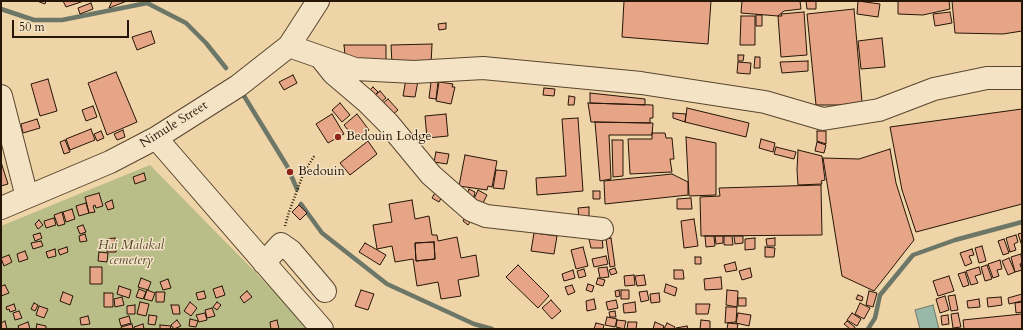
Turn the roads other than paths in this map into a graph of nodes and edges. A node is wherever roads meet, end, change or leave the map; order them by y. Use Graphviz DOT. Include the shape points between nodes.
graph roads {
  1 [pos="318,1"];
  2 [pos="289,46"];
  3 [pos="319,56"];
  4 [pos="1022,78"];
  5 [pos="1,96"];
  6 [pos="156,138"];
  7 [pos="27,197"];
  8 [pos="1,208"];
  9 [pos="602,229"];
  10 [pos="264,263"];
  11 [pos="325,291"];
  12 [pos="322,329"];
  1 -- 2 [label="street, Nimule Street"];
  2 -- 3 [label="street"];
  2 -- 6 [label="street, Nimule Street" via="238,86"];
  3 -- 4 [label="street" via="355,69 414,72 483,68 641,83 765,102 822,119 879,110 934,90 987,78"];
  3 -- 9 [label="street" via="333,73 366,100 431,175 471,210 486,216"];
  5 -- 7 [label="street"];
  6 -- 7 [label="street, Nimule Street" via="110,162"];
  6 -- 10 [label="street"];
  7 -- 8 [label="street, Nimule Street"];
  10 -- 11 [label="street" via="281,244 291,251"];
  10 -- 12 [label="street"];
}
